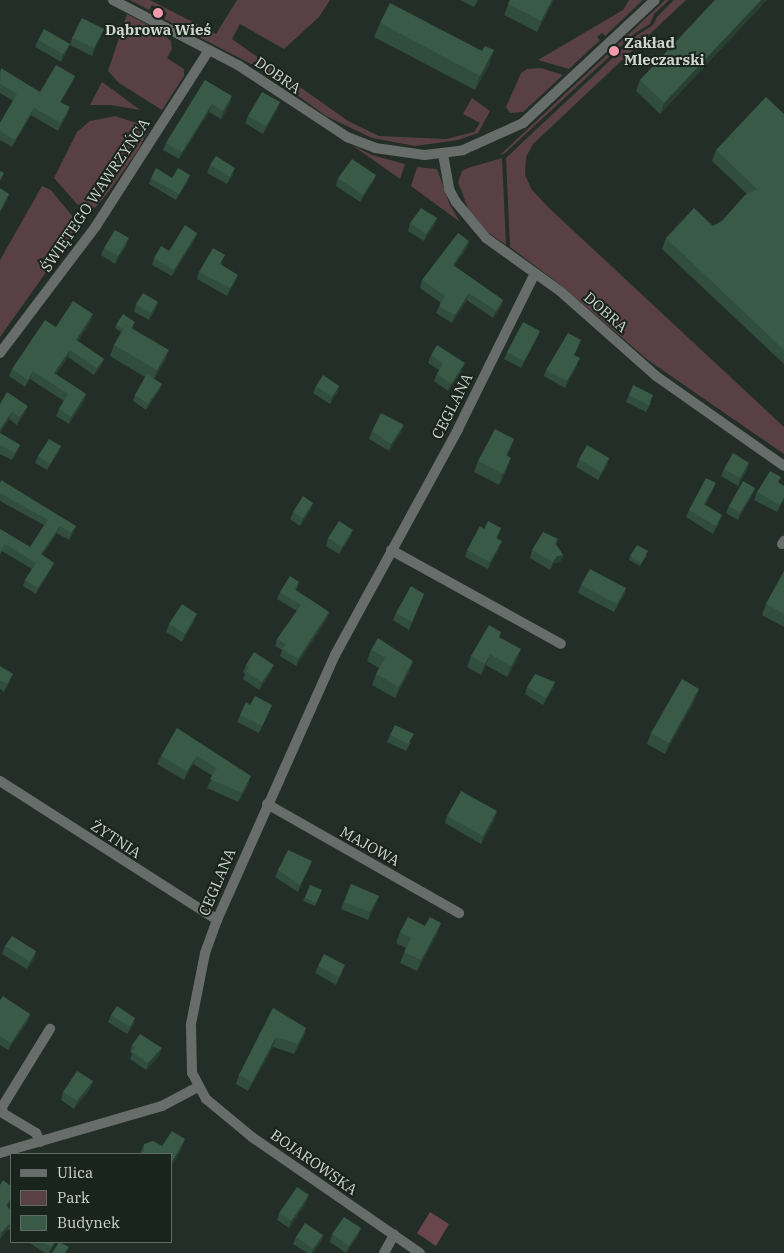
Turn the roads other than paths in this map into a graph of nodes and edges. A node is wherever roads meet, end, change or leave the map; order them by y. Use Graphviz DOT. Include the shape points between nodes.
graph roads {
  1 [pos="113,0"];
  2 [pos="655,0"];
  3 [pos="209,50"];
  4 [pos="443,154"];
  5 [pos="534,275"];
  6 [pos="0,352"];
  7 [pos="784,466"];
  8 [pos="391,550"];
  9 [pos="561,644"];
  10 [pos="0,781"];
  11 [pos="267,804"];
  12 [pos="459,913"];
  13 [pos="217,920"];
  14 [pos="50,1029"];
  15 [pos="197,1087"];
  16 [pos="40,1142"];
  17 [pos="0,1153"];
  18 [pos="394,1235"];
  19 [pos="384,1253"];
  20 [pos="420,1253"];
  1 -- 3 [label="street, DOBRA"];
  2 -- 4 [label="street, DOBRA" via="523,123 468,148"];
  3 -- 4 [label="street, DOBRA" via="238,65 346,137 398,153"];
  3 -- 6 [label="street, ŚWIĘTEGO WAWRZYŃCA" via="96,226"];
  4 -- 5 [label="street, DOBRA" via="449,189 463,213 486,238"];
  5 -- 7 [label="street, DOBRA" via="560,292 656,376"];
  5 -- 8 [label="street, CEGLANA" via="458,429"];
  8 -- 9 [label="street"];
  8 -- 11 [label="street, CEGLANA" via="335,655"];
  10 -- 13 [label="street, ŻYTNIA"];
  11 -- 12 [label="street, MAJOWA"];
  11 -- 13 [label="street, CEGLANA"];
  13 -- 15 [label="street, CEGLANA" via="205,953 191,1024 190,1062"];
  14 -- 16 [label="street" via="2,1107 4,1113 36,1134"];
  15 -- 16 [label="street" via="162,1106"];
  15 -- 18 [label="street, BOJAROWSKA" via="230,1120"];
  16 -- 17 [label="street"];
  18 -- 19 [label="street"];
  18 -- 20 [label="street, BOJAROWSKA"];
}
